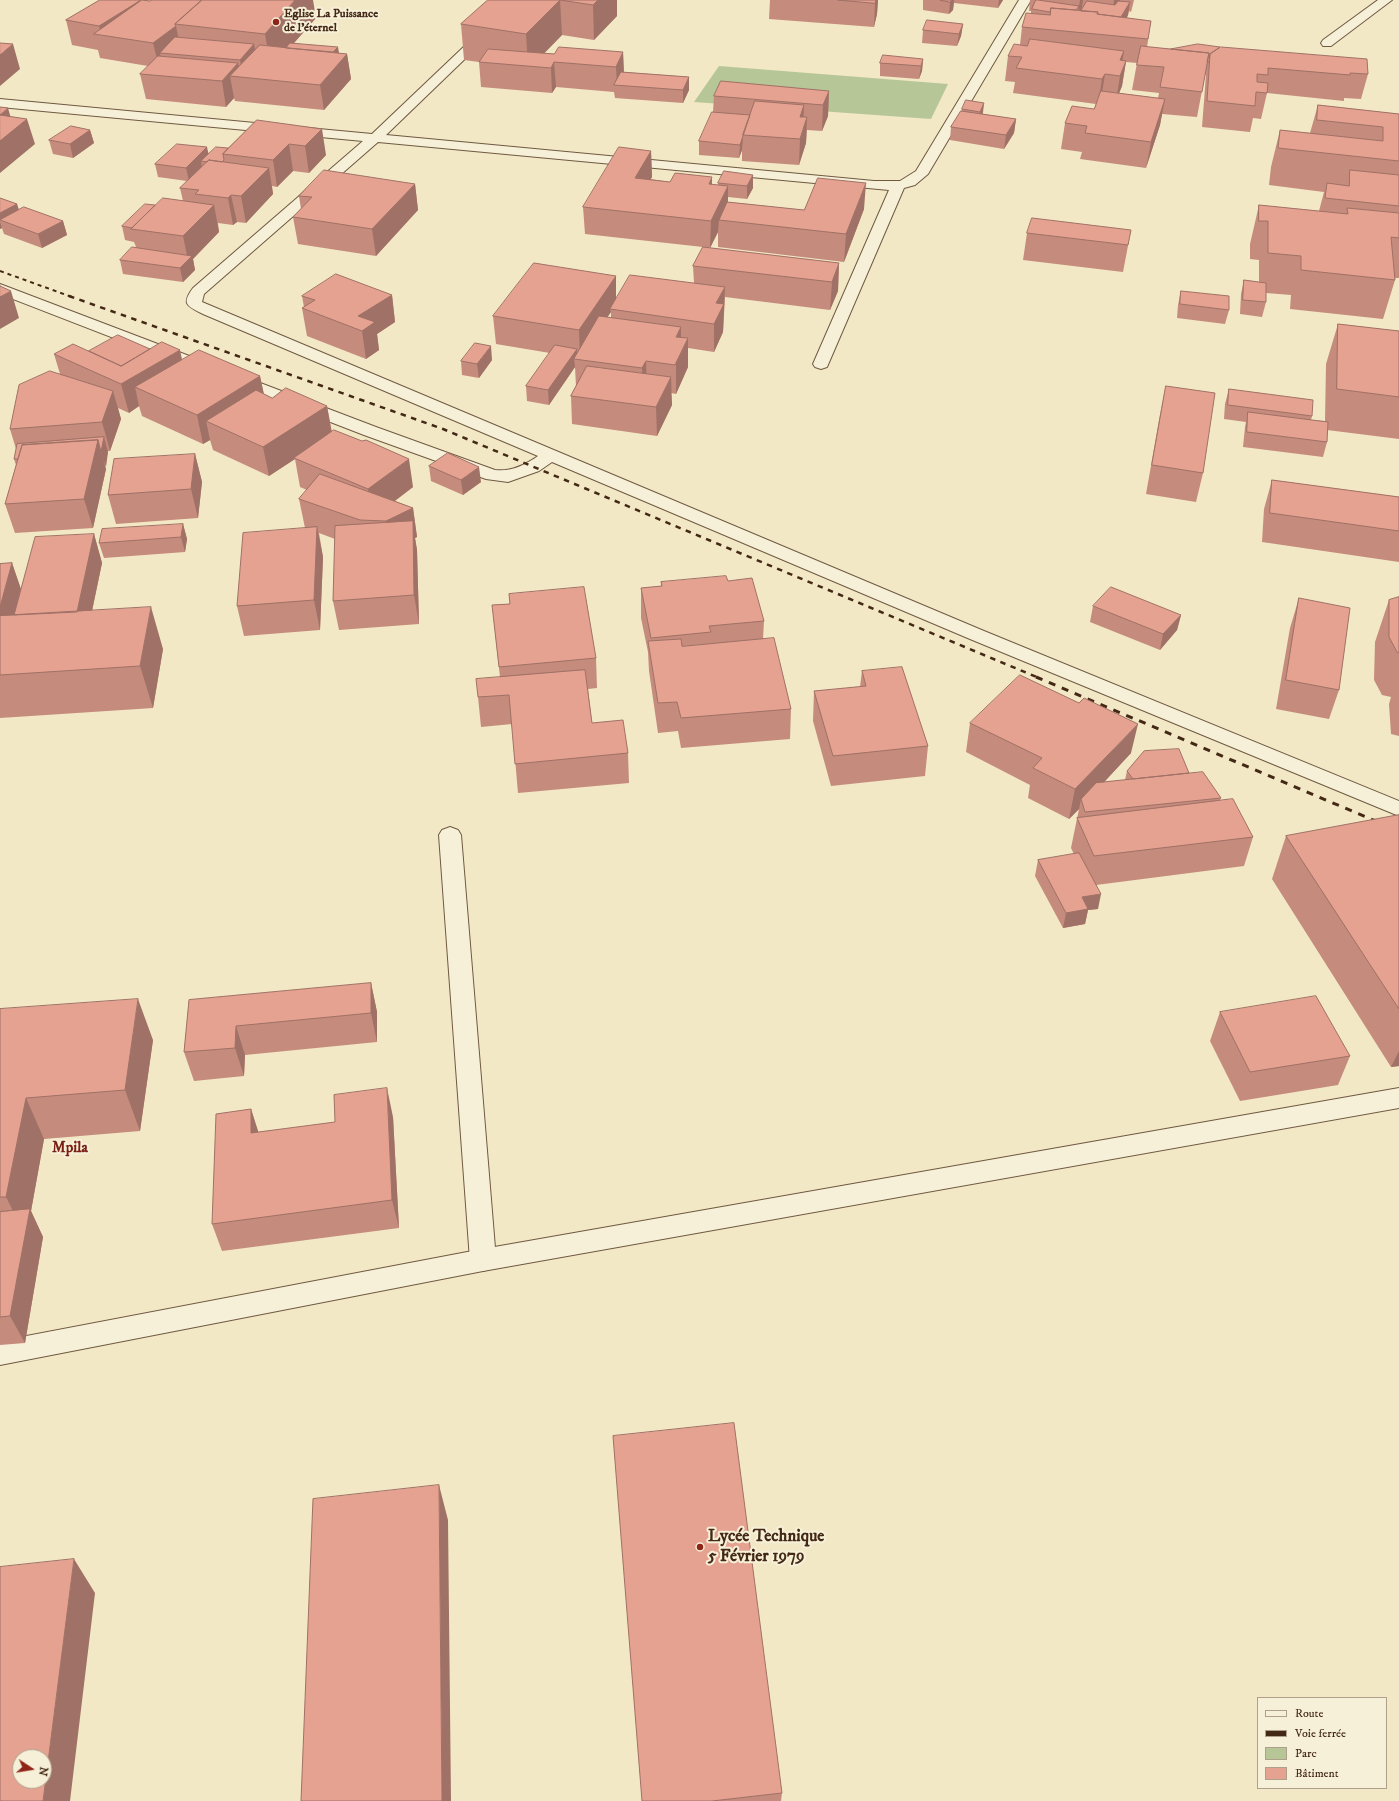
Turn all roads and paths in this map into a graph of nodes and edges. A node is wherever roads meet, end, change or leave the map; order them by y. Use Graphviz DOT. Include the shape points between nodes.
graph roads {
  1 [pos="520,0"];
  2 [pos="1024,0"];
  3 [pos="1386,0"];
  4 [pos="1327,43"];
  5 [pos="0,102"];
  6 [pos="375,138"];
  7 [pos="898,186"];
  8 [pos="0,289"];
  9 [pos="821,364"];
  10 [pos="551,456"];
  11 [pos="1399,809"];
  12 [pos="450,835"];
  13 [pos="1399,1098"];
  14 [pos="483,1260"];
  15 [pos="0,1353"];
  1 -- 6 [label="street"];
  2 -- 7 [label="street" via="922,174 913,182"];
  3 -- 4 [label="street"];
  5 -- 6 [label="street"];
  6 -- 7 [label="street"];
  6 -- 10 [label="street" via="198,290 194,304"];
  7 -- 9 [label="street"];
  8 -- 10 [label="street" via="492,475 508,477"];
  10 -- 11 [label="street"];
  12 -- 14 [label="street"];
  13 -- 14 [label="street"];
  14 -- 15 [label="street"];
}
